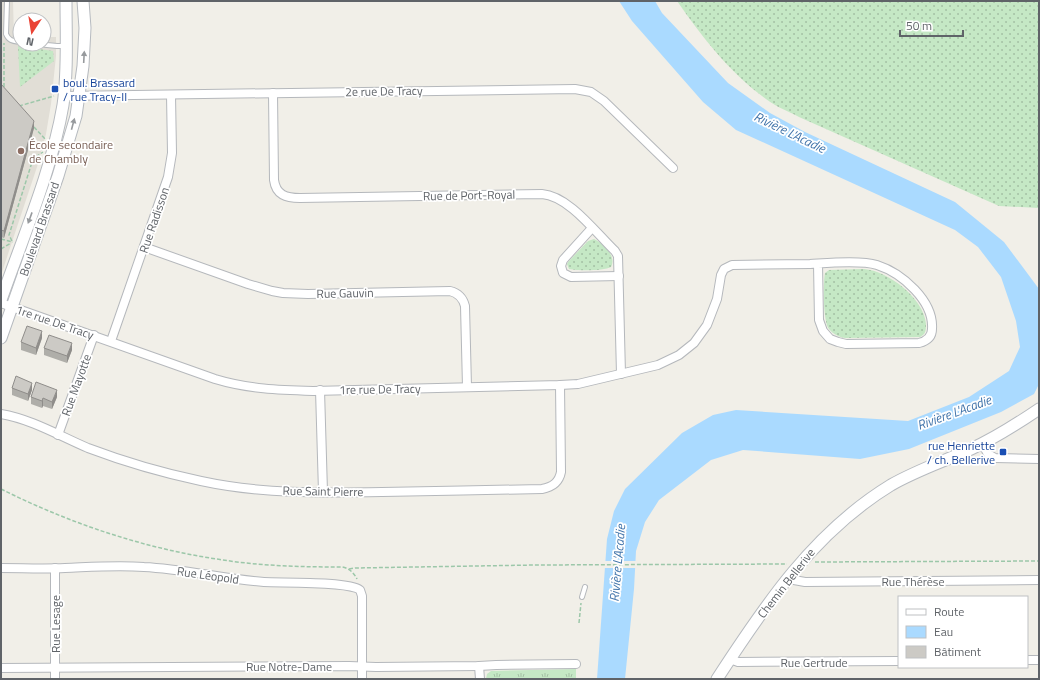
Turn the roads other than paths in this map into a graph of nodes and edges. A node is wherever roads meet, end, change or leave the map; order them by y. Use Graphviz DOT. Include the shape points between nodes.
graph roads {
  1 [pos="7,1"];
  2 [pos="66,1"];
  3 [pos="82,1"];
  4 [pos="12,41"];
  5 [pos="52,46"];
  6 [pos="66,46"];
  7 [pos="273,93"];
  8 [pos="171,95"];
  9 [pos="59,96"];
  10 [pos="80,96"];
  11 [pos="673,168"];
  12 [pos="42,184"];
  13 [pos="54,188"];
  14 [pos="592,228"];
  15 [pos="144,247"];
  16 [pos="818,264"];
  17 [pos="619,276"];
  18 [pos="1,301"];
  19 [pos="12,307"];
  20 [pos="94,335"];
  21 [pos="1,338"];
  22 [pos="111,341"];
  23 [pos="622,374"];
  24 [pos="560,385"];
  25 [pos="467,387"];
  26 [pos="320,390"];
  27 [pos="1039,409"];
  28 [pos="1,414"];
  29 [pos="58,435"];
  30 [pos="982,444"];
  31 [pos="1039,459"];
  32 [pos="323,492"];
  33 [pos="1,568"];
  34 [pos="55,568"];
  35 [pos="788,577"];
  36 [pos="1039,580"];
  37 [pos="585,586"];
  38 [pos="582,597"];
  39 [pos="730,659"];
  40 [pos="1028,660"];
  41 [pos="1039,660"];
  42 [pos="898,661"];
  43 [pos="576,664"];
  44 [pos="362,666"];
  45 [pos="480,666"];
  46 [pos="1,668"];
  47 [pos="55,668"];
  48 [pos="55,679"];
  49 [pos="362,679"];
  50 [pos="480,679"];
  51 [pos="717,679"];
  1 -- 4 [label="lane" via="6,34"];
  2 -- 6 [label="street, Boulevard Brassard"];
  10 -- 3 [label="street, Boulevard Brassard, one-way" via="84,45"];
  5 -- 6 [label="lane"];
  6 -- 9 [label="street, Boulevard Brassard"];
  7 -- 8 [label="street, 2e rue De Tracy"];
  7 -- 11 [label="street, 2e rue De Tracy" via="567,88 580,90 595,94 604,100"];
  7 -- 14 [label="street, Rue de Port-Royal" via="274,180 276,188 284,196 300,198 547,194 563,201"];
  8 -- 10 [label="street, 2e rue De Tracy"];
  8 -- 15 [label="street, Rue Radisson" via="170,171"];
  9 -- 10 [label="street, 2e rue De Tracy"];
  9 -- 12 [label="street, Boulevard Brassard"];
  13 -- 10 [label="street, Boulevard Brassard, one-way"];
  12 -- 13 [label="lane"];
  12 -- 18 [label="street, Boulevard Brassard, one-way" via="15,246"];
  13 -- 19 [label="street, Boulevard Brassard"];
  14 -- 17 [label="street, Rue de Port-Royal" via="617,253"];
  14 -- 17 [label="street" via="563,260 562,271 571,277"];
  15 -- 22 [label="street, Rue Radisson"];
  15 -- 25 [label="street, Rue Gauvin" via="248,284 283,293 455,293 462,298 465,306"];
  16 -- 16 [label="street" via="870,263 896,274 915,290 929,308 932,324 929,338 919,343 850,344 830,338 823,331 819,320"];
  16 -- 23 [label="street, 1re rue De Tracy" via="732,266 724,269 719,278 712,315 689,347 664,363"];
  17 -- 23 [label="street, Rue de Port-Royal"];
  18 -- 19 [label="street, 1re rue De Tracy"];
  19 -- 20 [label="street, 1re rue De Tracy"];
  19 -- 21 [label="street, Boulevard Brassard"];
  20 -- 22 [label="street, 1re rue De Tracy"];
  20 -- 29 [label="street, Rue Mayotte"];
  22 -- 26 [label="street, 1re rue De Tracy" via="237,385 274,390"];
  23 -- 24 [label="street, 1re rue De Tracy" via="578,384"];
  24 -- 25 [label="street, 1re rue De Tracy"];
  24 -- 32 [label="street, Rue Saint Pierre" via="561,472 558,480 551,486 542,489"];
  25 -- 26 [label="street, 1re rue De Tracy"];
  26 -- 32 [label="street"];
  27 -- 30 [label="street, Chemin Bellerive"];
  28 -- 29 [label="street, Rue Saint Pierre" via="19,418"];
  29 -- 32 [label="street, Rue Saint Pierre" via="123,460 203,482 266,490"];
  30 -- 31 [label="street" via="988,454 995,458"];
  30 -- 35 [label="street, Chemin Bellerive" via="910,475 874,497 825,537"];
  33 -- 34 [label="street, Rue Léopold"];
  34 -- 44 [label="street, Rue Léopold" via="150,567 243,580 350,586 360,590 362,599"];
  34 -- 47 [label="street, Rue Lesage"];
  35 -- 36 [label="street, Rue Thérèse" via="805,582"];
  35 -- 39 [label="street, Chemin Bellerive"];
  37 -- 38 [label="lane"];
  39 -- 42 [label="street, Rue Gertrude" via="744,662"];
  39 -- 51 [label="street, Chemin Bellerive"];
  40 -- 41 [label="street"];
  43 -- 45 [label="street, Rue Notre-Dame"];
  44 -- 45 [label="street, Rue Notre-Dame"];
  44 -- 47 [label="street, Rue Notre-Dame"];
  44 -- 49 [label="street"];
  45 -- 50 [label="street"];
  46 -- 47 [label="street, Rue Notre-Dame"];
  47 -- 48 [label="street, Rue Lesage"];
}
